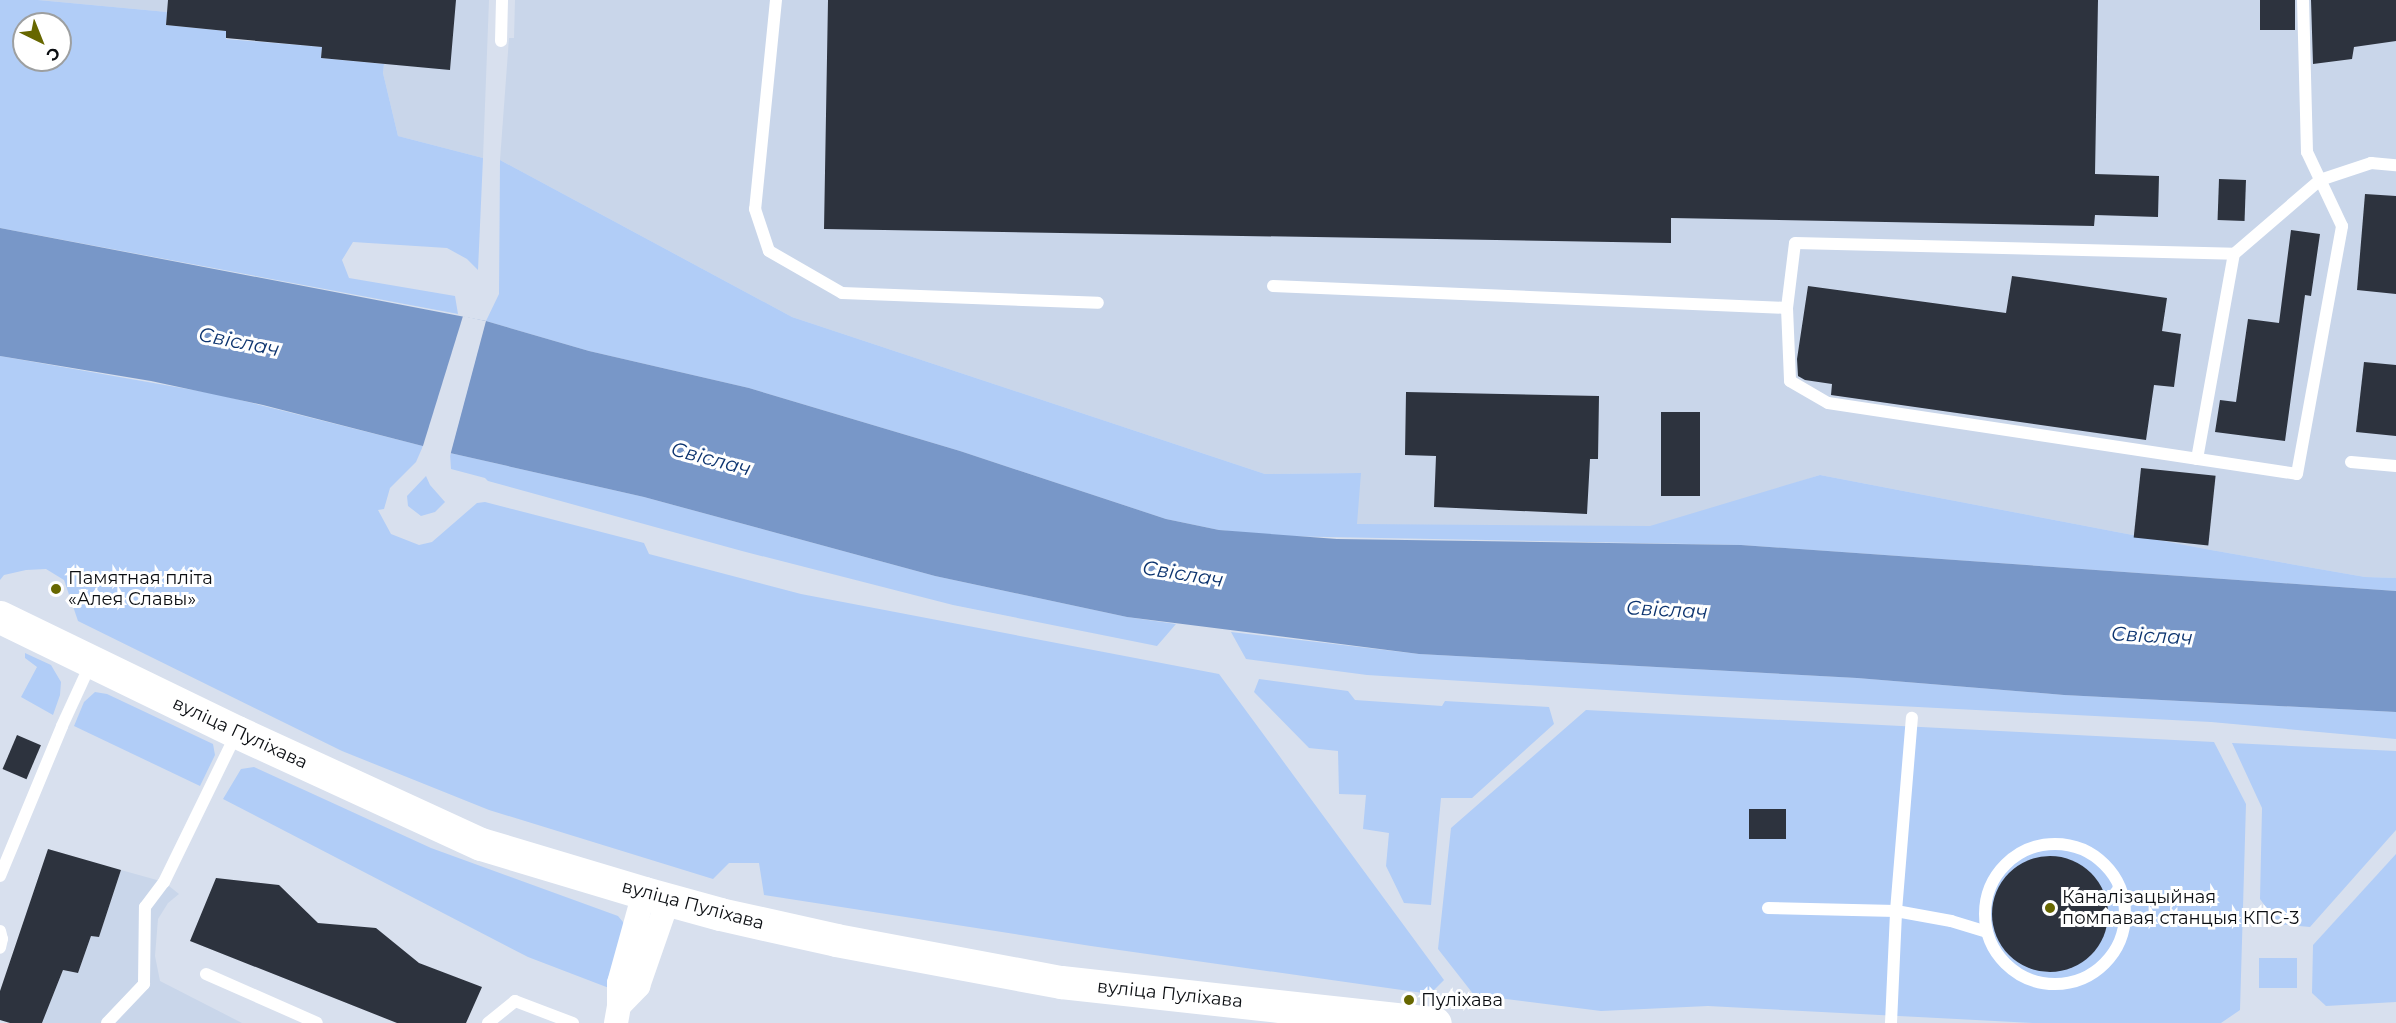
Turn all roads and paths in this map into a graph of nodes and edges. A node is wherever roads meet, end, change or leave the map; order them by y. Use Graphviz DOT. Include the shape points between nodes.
graph roads {
  1 [pos="502,0"];
  2 [pos="776,0"];
  3 [pos="2302,0"];
  4 [pos="501,41"];
  5 [pos="2396,165"];
  6 [pos="2320,180"];
  7 [pos="2234,254"];
  8 [pos="1273,286"];
  9 [pos="1098,303"];
  10 [pos="1787,308"];
  11 [pos="2197,459"];
  12 [pos="2351,462"];
  13 [pos="2396,466"];
  14 [pos="0,617"];
  15 [pos="92,662"];
  16 [pos="1912,718"];
  17 [pos="237,732"];
  18 [pos="0,876"];
  19 [pos="656,896"];
  20 [pos="1767,908"];
  21 [pos="1896,911"];
  22 [pos="0,932"];
  23 [pos="1986,932"];
  24 [pos="0,948"];
  25 [pos="206,974"];
  26 [pos="618,1015"];
  27 [pos="107,1023"];
  28 [pos="317,1023"];
  29 [pos="488,1023"];
  30 [pos="573,1023"];
  31 [pos="1435,1023"];
  32 [pos="1891,1023"];
  1 -- 4 [label="lane"];
  2 -- 9 [label="lane" via="755,208 770,251 842,293"];
  3 -- 6 [label="lane" via="2307,152"];
  5 -- 6 [label="lane" via="2371,163"];
  6 -- 7 [label="lane"];
  6 -- 11 [label="lane" via="2342,226 2297,474"];
  7 -- 10 [label="lane" via="1795,243"];
  7 -- 11 [label="lane"];
  8 -- 10 [label="lane"];
  10 -- 11 [label="lane" via="1790,381 1828,403"];
  12 -- 13 [label="lane"];
  14 -- 15 [label="street, вуліца Пуліхава"];
  15 -- 17 [label="street, вуліца Пуліхава"];
  15 -- 18 [label="lane"];
  16 -- 21 [label="lane"];
  17 -- 19 [label="street, вуліца Пуліхава" via="481,844"];
  17 -- 27 [label="lane" via="164,882 145,907 144,984"];
  19 -- 26 [label="street" via="638,986"];
  19 -- 31 [label="street, вуліца Пуліхава" via="836,940 1061,982"];
  20 -- 21 [label="lane"];
  21 -- 23 [label="lane"];
  21 -- 32 [label="lane"];
  22 -- 24 [label="lane"];
  23 -- 23 [label="lane" via="1995,952 2010,969 2030,980 2074,982 2103,964 2122,936 2125,912 2120,889 2109,869 2090,854 2068,845 2045,844 2022,852 2003,866 1990,885 1984,908"];
  25 -- 28 [label="lane"];
  29 -- 30 [label="lane" via="515,1001"];
}
